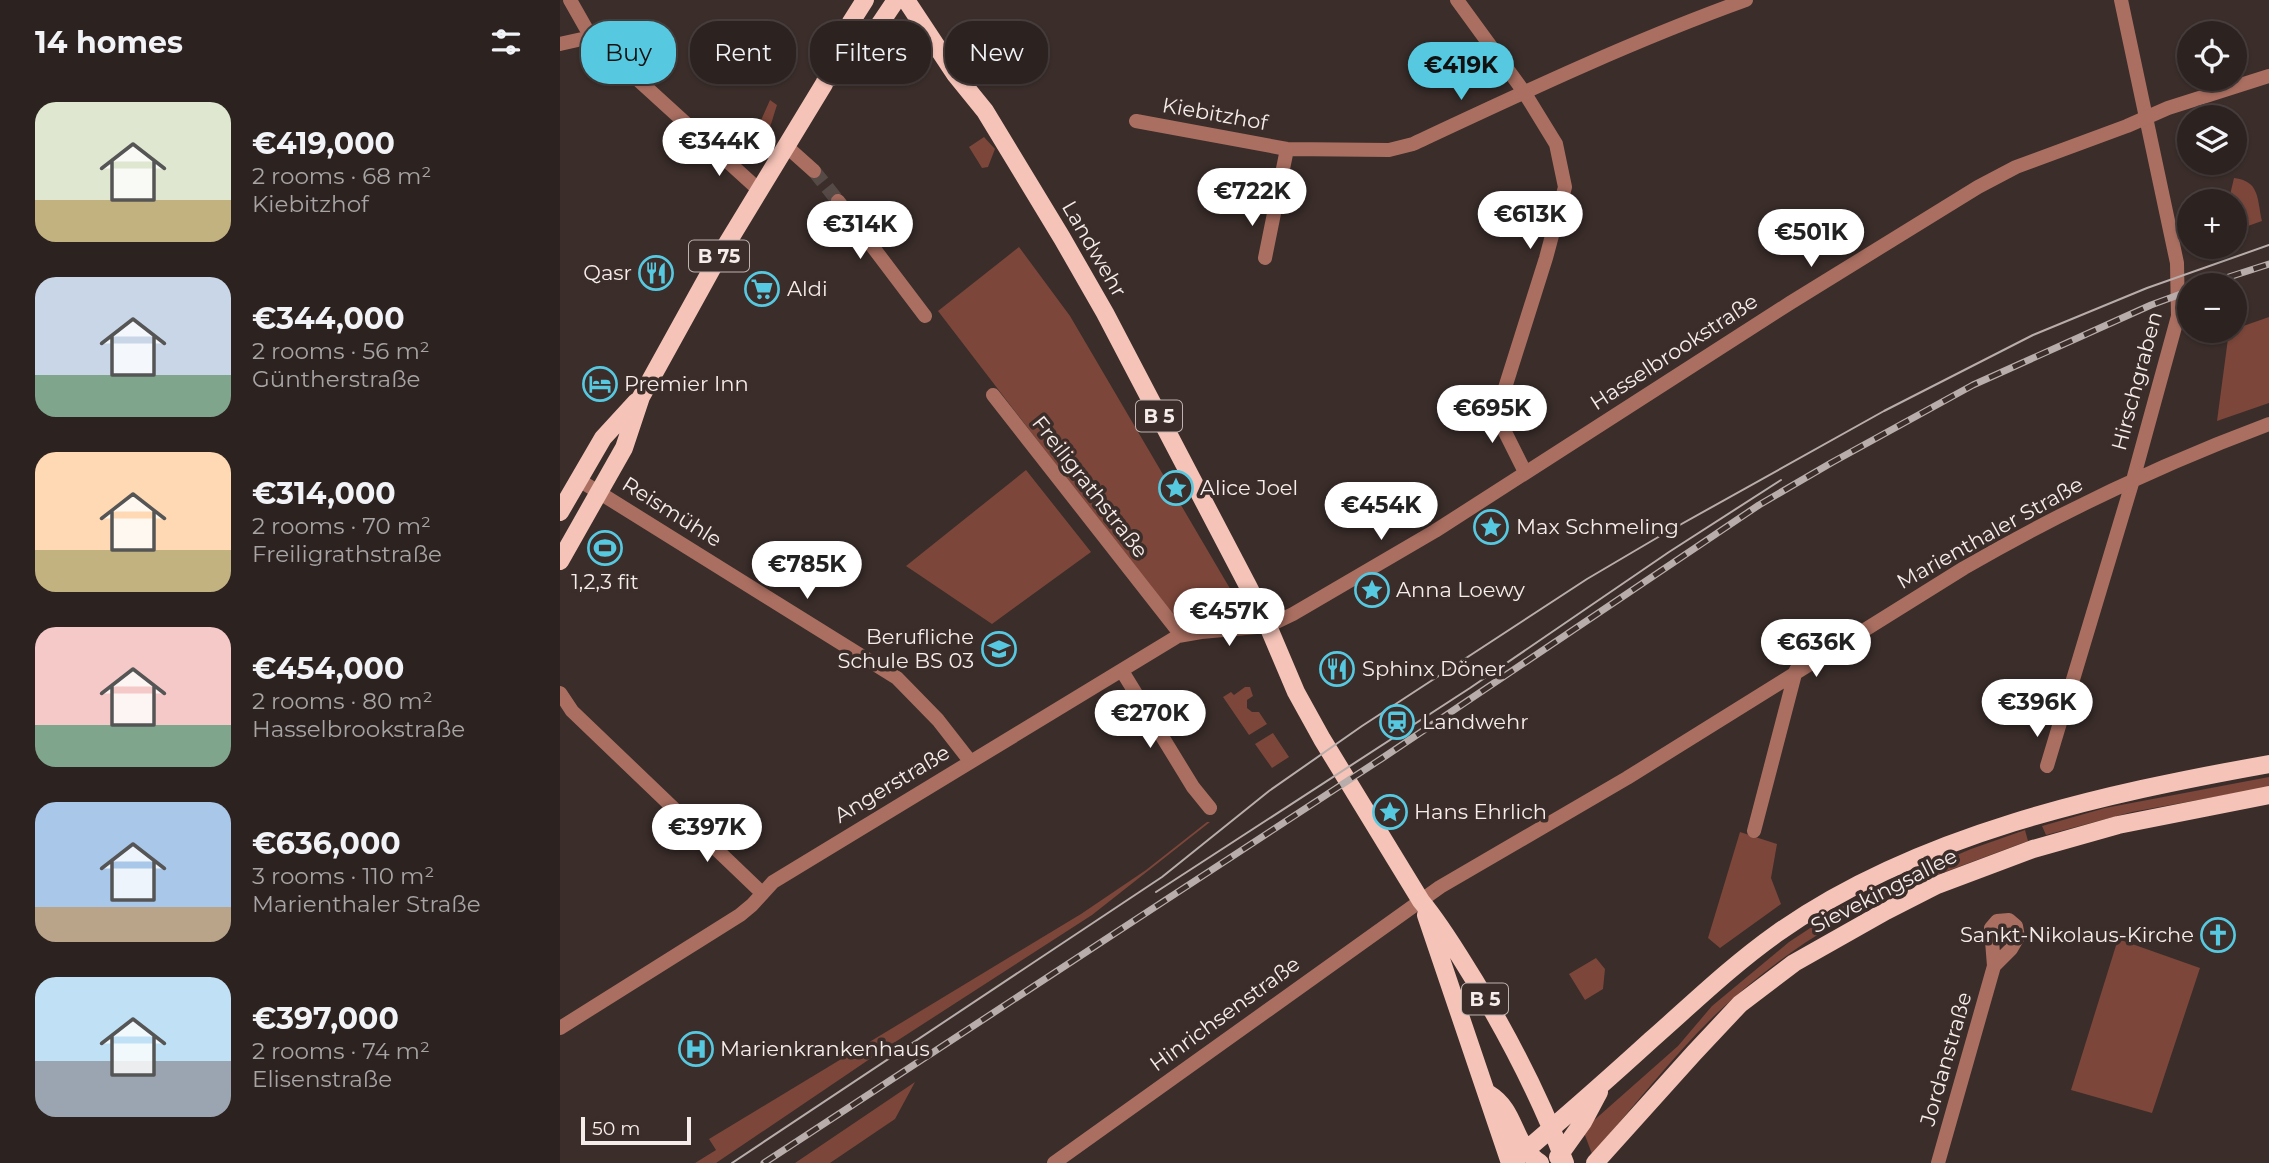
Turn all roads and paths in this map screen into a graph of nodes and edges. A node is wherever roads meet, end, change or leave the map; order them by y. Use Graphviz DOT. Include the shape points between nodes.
graph roads {
  1 [pos="570,0"];
  2 [pos="864,0"];
  3 [pos="896,0"];
  4 [pos="906,0"];
  5 [pos="1457,0"];
  6 [pos="1746,0"];
  7 [pos="2121,0"];
  8 [pos="582,21"];
  9 [pos="851,21"];
  10 [pos="882,21"];
  11 [pos="581,39"];
  12 [pos="560,44"];
  13 [pos="2269,76"];
  14 [pos="643,84"];
  15 [pos="824,84"];
  16 [pos="1524,92"];
  17 [pos="2147,117"];
  18 [pos="1136,121"];
  19 [pos="786,146"];
  20 [pos="1287,149"];
  21 [pos="814,171"];
  22 [pos="759,190"];
  23 [pos="838,201"];
  24 [pos="1265,258"];
  25 [pos="925,316"];
  26 [pos="993,395"];
  27 [pos="641,397"];
  28 [pos="2269,424"];
  29 [pos="1525,472"];
  30 [pos="579,480"];
  31 [pos="2133,480"];
  32 [pos="600,492"];
  33 [pos="560,512"];
  34 [pos="560,561"];
  35 [pos="1268,625"];
  36 [pos="1181,635"];
  37 [pos="1796,670"];
  38 [pos="1122,671"];
  39 [pos="563,696"];
  40 [pos="970,761"];
  41 [pos="2269,764"];
  42 [pos="2047,766"];
  43 [pos="2269,795"];
  44 [pos="1210,808"];
  45 [pos="1754,831"];
  46 [pos="762,893"];
  47 [pos="1421,901"];
  48 [pos="1994,965"];
  49 [pos="560,1028"];
  50 [pos="1604,1083"];
  51 [pos="1486,1092"];
  52 [pos="1548,1131"];
  53 [pos="1525,1151"];
  54 [pos="1560,1159"];
  55 [pos="1054,1163"];
  56 [pos="1511,1163"];
  57 [pos="1541,1163"];
  58 [pos="1595,1163"];
  59 [pos="1938,1163"];
  1 -- 8 [label="street"];
  2 -- 9 [label="main road, B 75"];
  3 -- 10 [label="main road, B 75"];
  4 -- 35 [label="main road, Landwehr / B 5" via="985,111 1068,248"];
  5 -- 16 [label="street"];
  6 -- 16 [label="street, Kiebitzhof"];
  7 -- 17 [label="street, Hirschgraben"];
  11 -- 12 [label="street"];
  13 -- 17 [label="street, Hasselbrookstraße"];
  14 -- 22 [label="street"];
  15 -- 19 [label="main road, B 75"];
  16 -- 20 [label="street, Kiebitzhof" via="1413,144 1389,150"];
  16 -- 29 [label="street" via="1556,144 1565,187 1499,410 1499,420"];
  17 -- 29 [label="street, Hasselbrookstraße" via="2016,167 1978,187"];
  17 -- 31 [label="street, Hirschgraben" via="2177,263 2178,316"];
  18 -- 20 [label="street, Kiebitzhof"];
  19 -- 21 [label="street"];
  19 -- 22 [label="main road, B 75"];
  20 -- 24 [label="street, Kiebitzhof"];
  22 -- 27 [label="main road, B 75"];
  23 -- 25 [label="street"];
  26 -- 36 [label="street, Freiligrathstraße"];
  27 -- 30 [label="main road, B 75" via="603,438"];
  27 -- 32 [label="main road, B 75" via="624,448"];
  28 -- 31 [label="street, Marienthaler Straße"];
  29 -- 35 [label="street, Hasselbrookstraße" via="1413,544"];
  30 -- 32 [label="street, Reismühle"];
  30 -- 33 [label="main road, B 75"];
  31 -- 37 [label="street, Marienthaler Straße" via="2019,536"];
  31 -- 42 [label="street, Hirschgraben"];
  32 -- 34 [label="main road, B 75"];
  32 -- 40 [label="street, Reismühle" via="897,678"];
  35 -- 36 [label="street, Angerstraße"];
  35 -- 47 [label="main road, Landwehr / B 5" via="1322,739"];
  36 -- 38 [label="street, Angerstraße"];
  37 -- 45 [label="street"];
  37 -- 47 [label="street, Marienthaler Straße"];
  38 -- 40 [label="street, Angerstraße"];
  38 -- 44 [label="street"];
  39 -- 46 [label="street" via="572,710"];
  40 -- 46 [label="street, Angerstraße"];
  41 -- 50 [label="main road, Sievekingsallee" via="2048,811 1948,845 1853,888 1798,920 1732,968"];
  43 -- 58 [label="main road, Sievekingsallee" via="2118,825 2033,849 1937,885 1886,911 1794,963 1740,1004"];
  46 -- 49 [label="street, Angerstraße" via="740,915"];
  47 -- 51 [label="main road, Landwehr / B 5"];
  47 -- 52 [label="main road, Landwehr / B 5" via="1496,1016 1541,1102"];
  47 -- 55 [label="street, Hinrichsenstraße"];
  48 -- 59 [label="street, Jordanstraße"];
  50 -- 52 [label="main road, Sievekingsallee"];
  50 -- 54 [label="main road, Sievekingsallee"];
  51 -- 53 [label="main road, Landwehr" via="1499,1099 1510,1114"];
  51 -- 56 [label="main road, Landwehr / B 5"];
  52 -- 53 [label="main road, Sievekingsallee"];
  52 -- 54 [label="main road, Landwehr / B 5"];
  52 -- 57 [label="main road"];
  53 -- 56 [label="main road, Sievekingsallee"];
  53 -- 57 [label="main road, Landwehr"];
}
